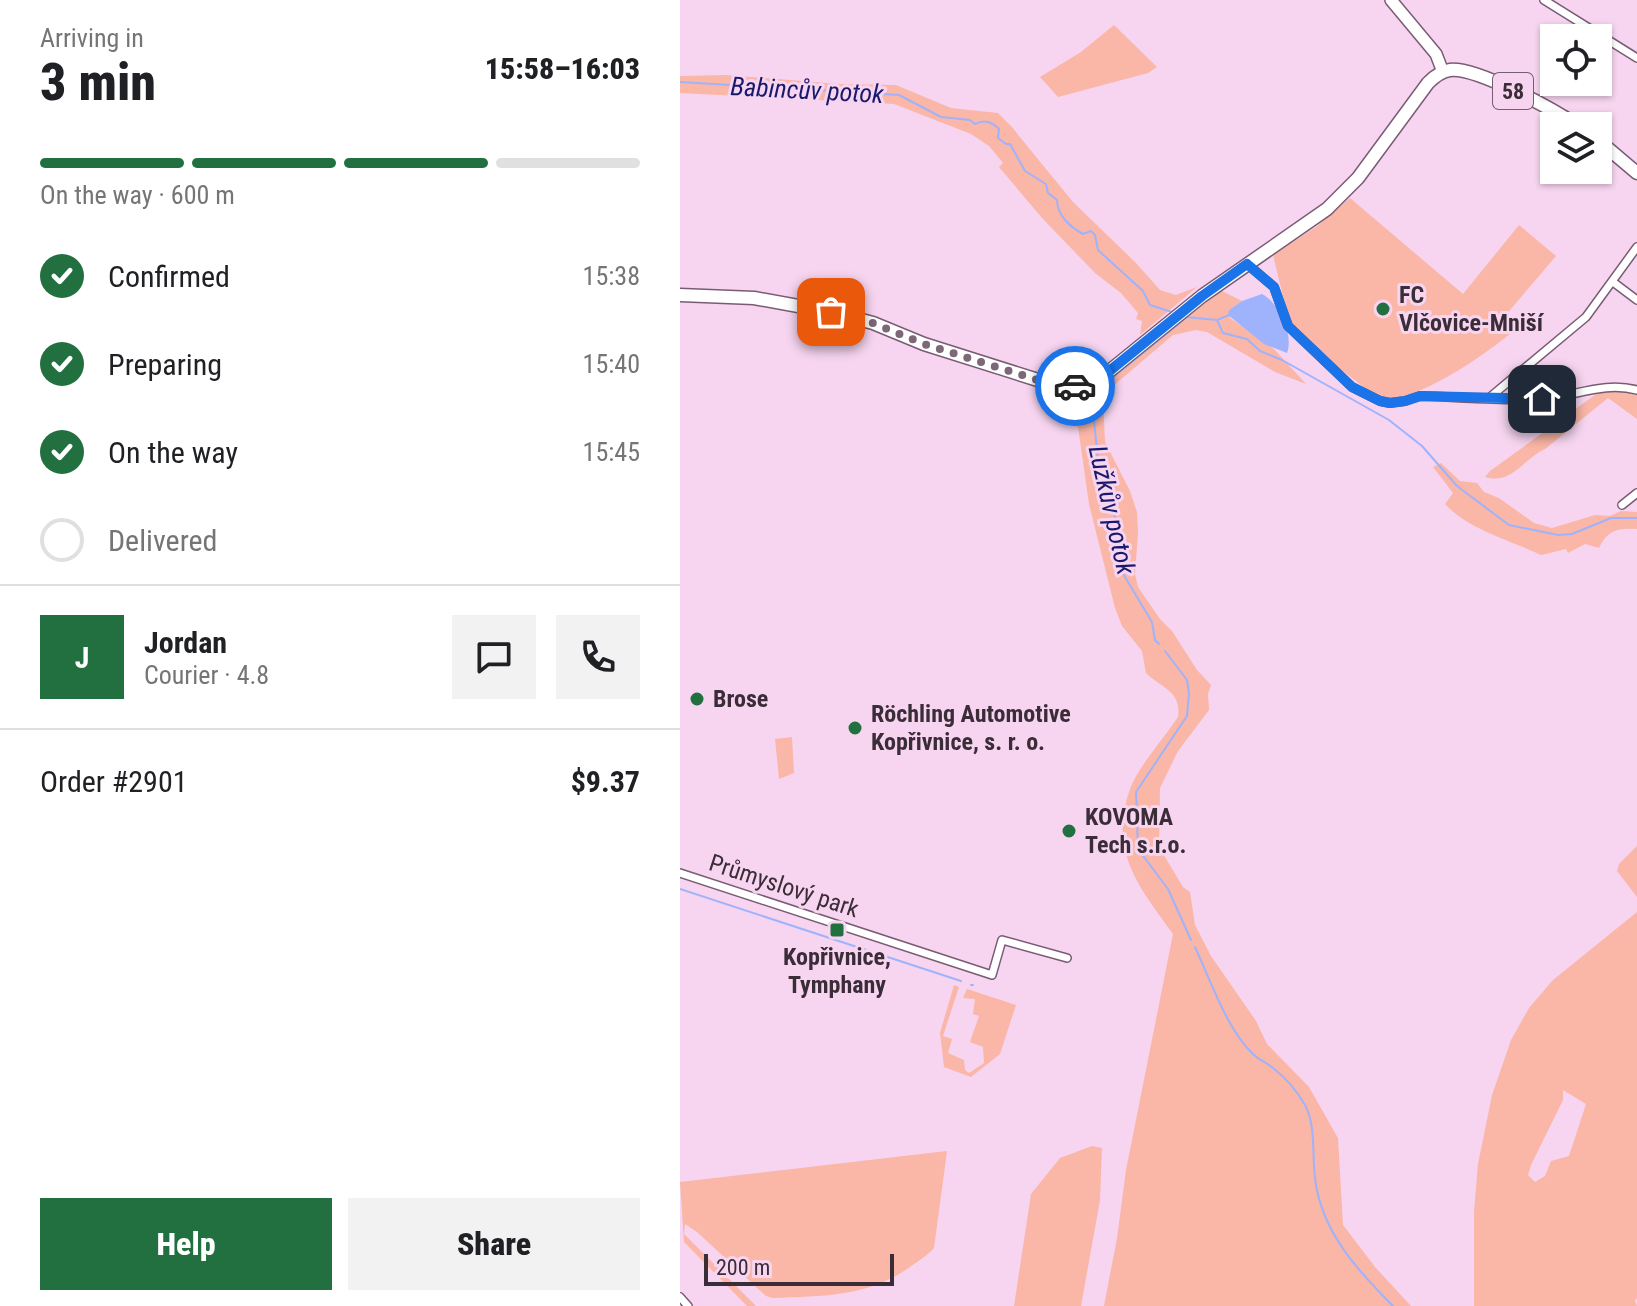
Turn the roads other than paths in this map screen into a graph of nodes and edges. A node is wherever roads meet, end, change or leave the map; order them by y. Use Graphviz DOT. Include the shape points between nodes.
graph roads {
  1 [pos="1391,0"];
  2 [pos="1544,0"];
  3 [pos="1637,58"];
  4 [pos="1443,72"];
  5 [pos="1554,112"];
  6 [pos="1612,152"];
  7 [pos="1637,173"];
  8 [pos="1637,247"];
  9 [pos="1247,264"];
  10 [pos="1613,282"];
  11 [pos="680,295"];
  12 [pos="1637,300"];
  13 [pos="1637,390"];
  14 [pos="1489,398"];
  15 [pos="1637,493"];
  16 [pos="1622,505"];
  17 [pos="680,873"];
  18 [pos="1067,958"];
  19 [pos="680,1297"];
  20 [pos="688,1306"];
  1 -- 4 [label="main road" via="1436,54"];
  2 -- 3 [label="street"];
  4 -- 5 [label="main road, 58" via="1464,71"];
  4 -- 9 [label="main road" via="1428,83 1342,195"];
  6 -- 7 [label="main road"];
  8 -- 10 [label="street"];
  9 -- 11 [label="main road" via="1102,377 1073,386 1026,376 831,312 754,298"];
  9 -- 14 [label="street" via="1274,287 1288,326 1358,392 1390,403 1420,396"];
  10 -- 12 [label="street"];
  10 -- 14 [label="street" via="1586,317"];
  13 -- 14 [label="street" via="1613,385 1572,396"];
  15 -- 16 [label="street"];
  17 -- 18 [label="street, Průmyslový park" via="992,975 1002,940"];
  19 -- 20 [label="street"];
}
